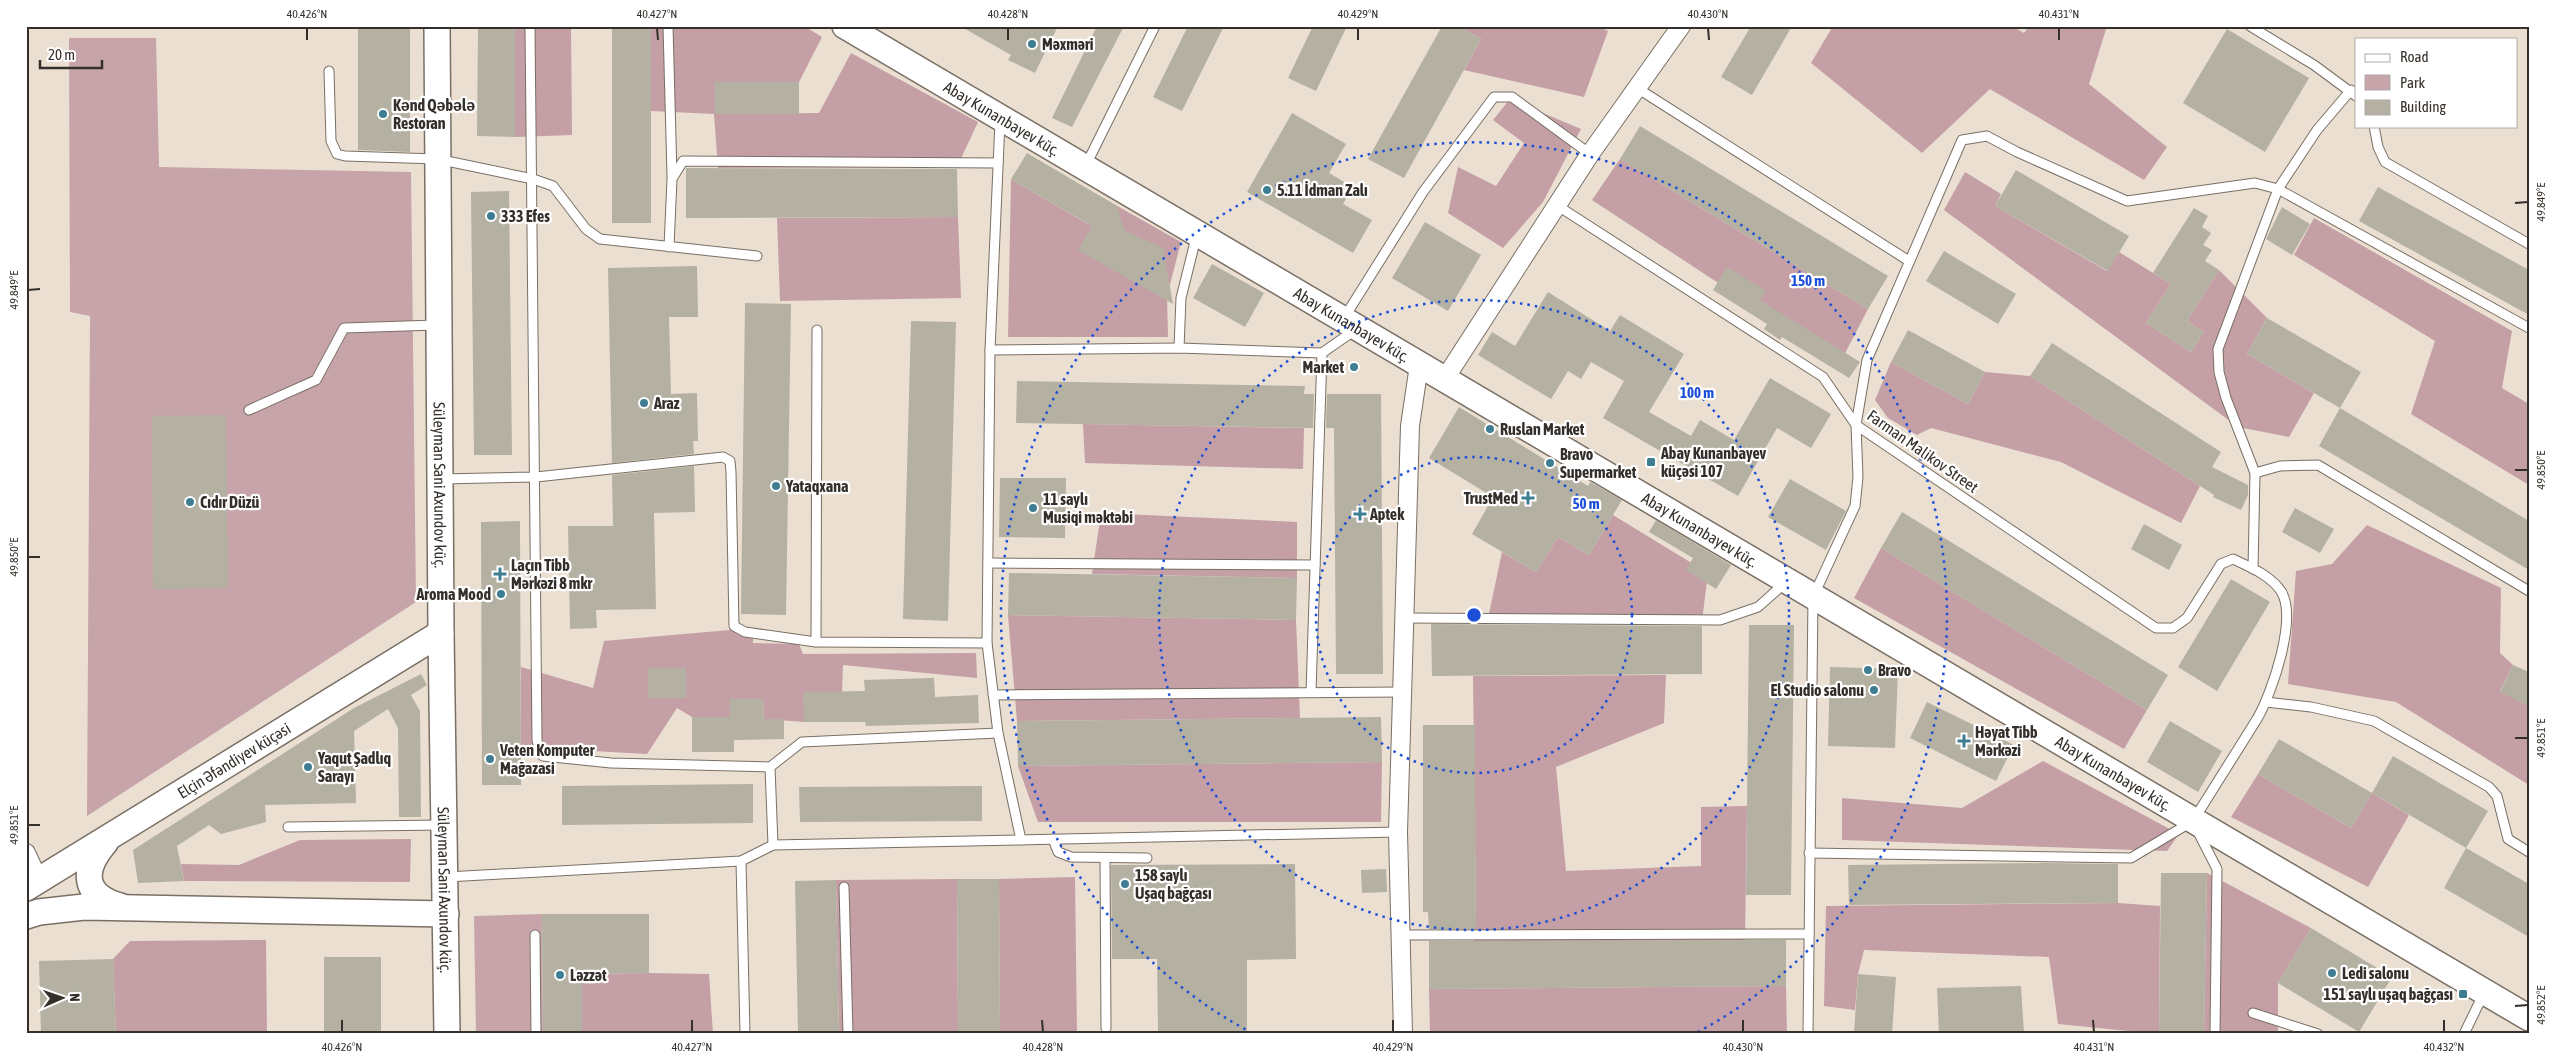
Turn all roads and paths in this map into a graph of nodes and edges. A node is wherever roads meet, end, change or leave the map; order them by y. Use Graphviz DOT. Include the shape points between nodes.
graph roads {
  1 [pos="437,26"];
  2 [pos="530,26"];
  3 [pos="668,26"];
  4 [pos="845,26"];
  5 [pos="1155,26"];
  6 [pos="1681,26"];
  7 [pos="2250,26"];
  8 [pos="330,71"];
  9 [pos="1637,88"];
  10 [pos="2354,93"];
  11 [pos="1000,118"];
  12 [pos="2374,128"];
  13 [pos="1590,154"];
  14 [pos="437,159"];
  15 [pos="998,163"];
  16 [pos="1085,168"];
  17 [pos="533,179"];
  18 [pos="672,179"];
  19 [pos="2278,188"];
  20 [pos="1558,206"];
  21 [pos="1197,234"];
  22 [pos="2529,244"];
  23 [pos="669,247"];
  24 [pos="757,256"];
  25 [pos="1910,261"];
  26 [pos="1350,324"];
  27 [pos="439,325"];
  28 [pos="2529,328"];
  29 [pos="817,330"];
  30 [pos="1179,348"];
  31 [pos="990,350"];
  32 [pos="1322,353"];
  33 [pos="1419,365"];
  34 [pos="1444,380"];
  35 [pos="249,410"];
  36 [pos="1856,425"];
  37 [pos="2255,473"];
  38 [pos="536,478"];
  39 [pos="442,479"];
  40 [pos="988,563"];
  41 [pos="1315,565"];
  42 [pos="2253,568"];
  43 [pos="1786,582"];
  44 [pos="2529,591"];
  45 [pos="1813,597"];
  46 [pos="1406,618"];
  47 [pos="441,633"];
  48 [pos="816,642"];
  49 [pos="987,643"];
  50 [pos="1311,692"];
  51 [pos="1403,692"];
  52 [pos="993,695"];
  53 [pos="2266,702"];
  54 [pos="998,733"];
  55 [pos="770,767"];
  56 [pos="2193,821"];
  57 [pos="445,826"];
  58 [pos="288,827"];
  59 [pos="1398,832"];
  60 [pos="109,839"];
  61 [pos="1053,839"];
  62 [pos="1020,840"];
  63 [pos="773,845"];
  64 [pos="26,852"];
  65 [pos="2529,852"];
  66 [pos="1809,853"];
  67 [pos="1105,858"];
  68 [pos="1147,858"];
  69 [pos="741,862"];
  70 [pos="446,877"];
  71 [pos="33,884"];
  72 [pos="844,887"];
  73 [pos="126,907"];
  74 [pos="446,914"];
  75 [pos="26,916"];
  76 [pos="1809,934"];
  77 [pos="536,935"];
  78 [pos="1401,935"];
  79 [pos="2484,993"];
  80 [pos="2253,1013"];
  81 [pos="2529,1018"];
  82 [pos="1106,1028"];
  83 [pos="447,1034"];
  84 [pos="536,1034"];
  85 [pos="745,1034"];
  86 [pos="848,1034"];
  87 [pos="1403,1034"];
  88 [pos="1808,1034"];
  89 [pos="2214,1034"];
  90 [pos="2318,1034"];
  91 [pos="2464,1034"];
  1 -- 14 [label="street, Süleyman Sani Axundov küç."];
  2 -- 17 [label="lane"];
  3 -- 18 [label="lane"];
  4 -- 11 [label="street, Abay Kunanbayev küç."];
  5 -- 16 [label="lane"];
  6 -- 9 [label="street"];
  7 -- 10 [label="lane"];
  8 -- 14 [label="lane" via="330,141 337,154"];
  9 -- 13 [label="street"];
  9 -- 25 [label="lane"];
  10 -- 19 [label="lane" via="2317,130"];
  11 -- 15 [label="lane"];
  11 -- 16 [label="street, Abay Kunanbayev küç."];
  12 -- 22 [label="lane" via="2384,162"];
  13 -- 20 [label="street"];
  13 -- 26 [label="lane" via="1512,98 1494,97 1423,192"];
  14 -- 17 [label="lane"];
  14 -- 27 [label="street, Süleyman Sani Axundov küç."];
  15 -- 18 [label="lane" via="683,161"];
  15 -- 31 [label="lane"];
  16 -- 21 [label="street, Abay Kunanbayev küç."];
  17 -- 23 [label="lane" via="553,186 586,229 600,239"];
  17 -- 38 [label="lane"];
  18 -- 23 [label="lane"];
  19 -- 25 [label="lane" via="2255,183 2127,201 1987,136 1962,140"];
  19 -- 28 [label="lane"];
  19 -- 37 [label="lane" via="2218,349 2226,398"];
  20 -- 34 [label="street"];
  20 -- 36 [label="lane, Farman Malikov Street" via="1823,377"];
  21 -- 26 [label="street, Abay Kunanbayev küç."];
  21 -- 30 [label="lane" via="1181,298"];
  23 -- 24 [label="lane"];
  25 -- 36 [label="lane" via="1867,360"];
  26 -- 32 [label="lane"];
  26 -- 33 [label="street, Abay Kunanbayev küç."];
  27 -- 35 [label="lane" via="344,328 316,380"];
  27 -- 39 [label="street, Süleyman Sani Axundov küç."];
  29 -- 48 [label="lane"];
  30 -- 31 [label="lane"];
  30 -- 32 [label="lane"];
  31 -- 40 [label="lane"];
  32 -- 41 [label="lane"];
  33 -- 34 [label="street, Abay Kunanbayev küç."];
  33 -- 46 [label="street" via="1410,426"];
  34 -- 43 [label="street, Abay Kunanbayev küç."];
  36 -- 42 [label="lane, Farman Malikov Street" via="2156,628 2173,628 2187,618 2221,564 2233,559"];
  36 -- 45 [label="lane" via="1858,477 1855,506"];
  37 -- 42 [label="lane"];
  37 -- 44 [label="lane" via="2280,466 2318,465"];
  38 -- 39 [label="lane"];
  38 -- 48 [label="lane" via="723,457 730,461 734,626 745,632"];
  38 -- 55 [label="lane" via="540,753 543,756 611,763"];
  39 -- 47 [label="street, Süleyman Sani Axundov küç."];
  40 -- 41 [label="lane"];
  40 -- 49 [label="lane"];
  41 -- 50 [label="lane"];
  42 -- 53 [label="lane" via="2270,579 2287,603 2283,640"];
  43 -- 45 [label="street, Abay Kunanbayev küç."];
  43 -- 46 [label="lane" via="1758,608 1720,620"];
  45 -- 56 [label="street, Abay Kunanbayev küç."];
  45 -- 66 [label="lane"];
  46 -- 51 [label="street"];
  47 -- 57 [label="street, Süleyman Sani Axundov küç."];
  47 -- 60 [label="street, Elçin Əfəndiyev küçəsi"];
  48 -- 49 [label="lane"];
  49 -- 52 [label="lane"];
  50 -- 51 [label="lane"];
  50 -- 52 [label="lane"];
  51 -- 59 [label="street"];
  52 -- 54 [label="lane"];
  53 -- 56 [label="lane"];
  53 -- 65 [label="lane" via="2311,707 2374,721 2393,730 2489,787 2497,796 2508,839"];
  54 -- 55 [label="lane" via="802,742"];
  54 -- 62 [label="lane"];
  55 -- 63 [label="lane"];
  56 -- 66 [label="lane" via="2131,858"];
  56 -- 79 [label="street, Abay Kunanbayev küç."];
  56 -- 89 [label="lane" via="2217,869"];
  57 -- 58 [label="lane"];
  57 -- 70 [label="street, Süleyman Sani Axundov küç."];
  59 -- 61 [label="lane"];
  59 -- 78 [label="street"];
  60 -- 71 [label="street, Elçin Əfəndiyev küçəsi"];
  60 -- 73 [label="street" via="92,860 89,880 98,897"];
  61 -- 62 [label="lane"];
  61 -- 67 [label="lane" via="1058,852 1070,857"];
  62 -- 63 [label="lane"];
  63 -- 69 [label="lane"];
  64 -- 71 [label="street"];
  66 -- 76 [label="lane"];
  67 -- 68 [label="lane"];
  67 -- 82 [label="lane"];
  69 -- 70 [label="lane"];
  69 -- 85 [label="lane"];
  70 -- 74 [label="street, Süleyman Sani Axundov küç."];
  72 -- 86 [label="lane"];
  73 -- 74 [label="street"];
  73 -- 75 [label="street" via="61,909"];
  74 -- 83 [label="street, Süleyman Sani Axundov küç."];
  76 -- 78 [label="lane"];
  76 -- 88 [label="lane"];
  77 -- 84 [label="lane"];
  78 -- 87 [label="street"];
  79 -- 81 [label="street, Abay Kunanbayev küç."];
  79 -- 91 [label="lane"];
  80 -- 90 [label="lane"];
}
